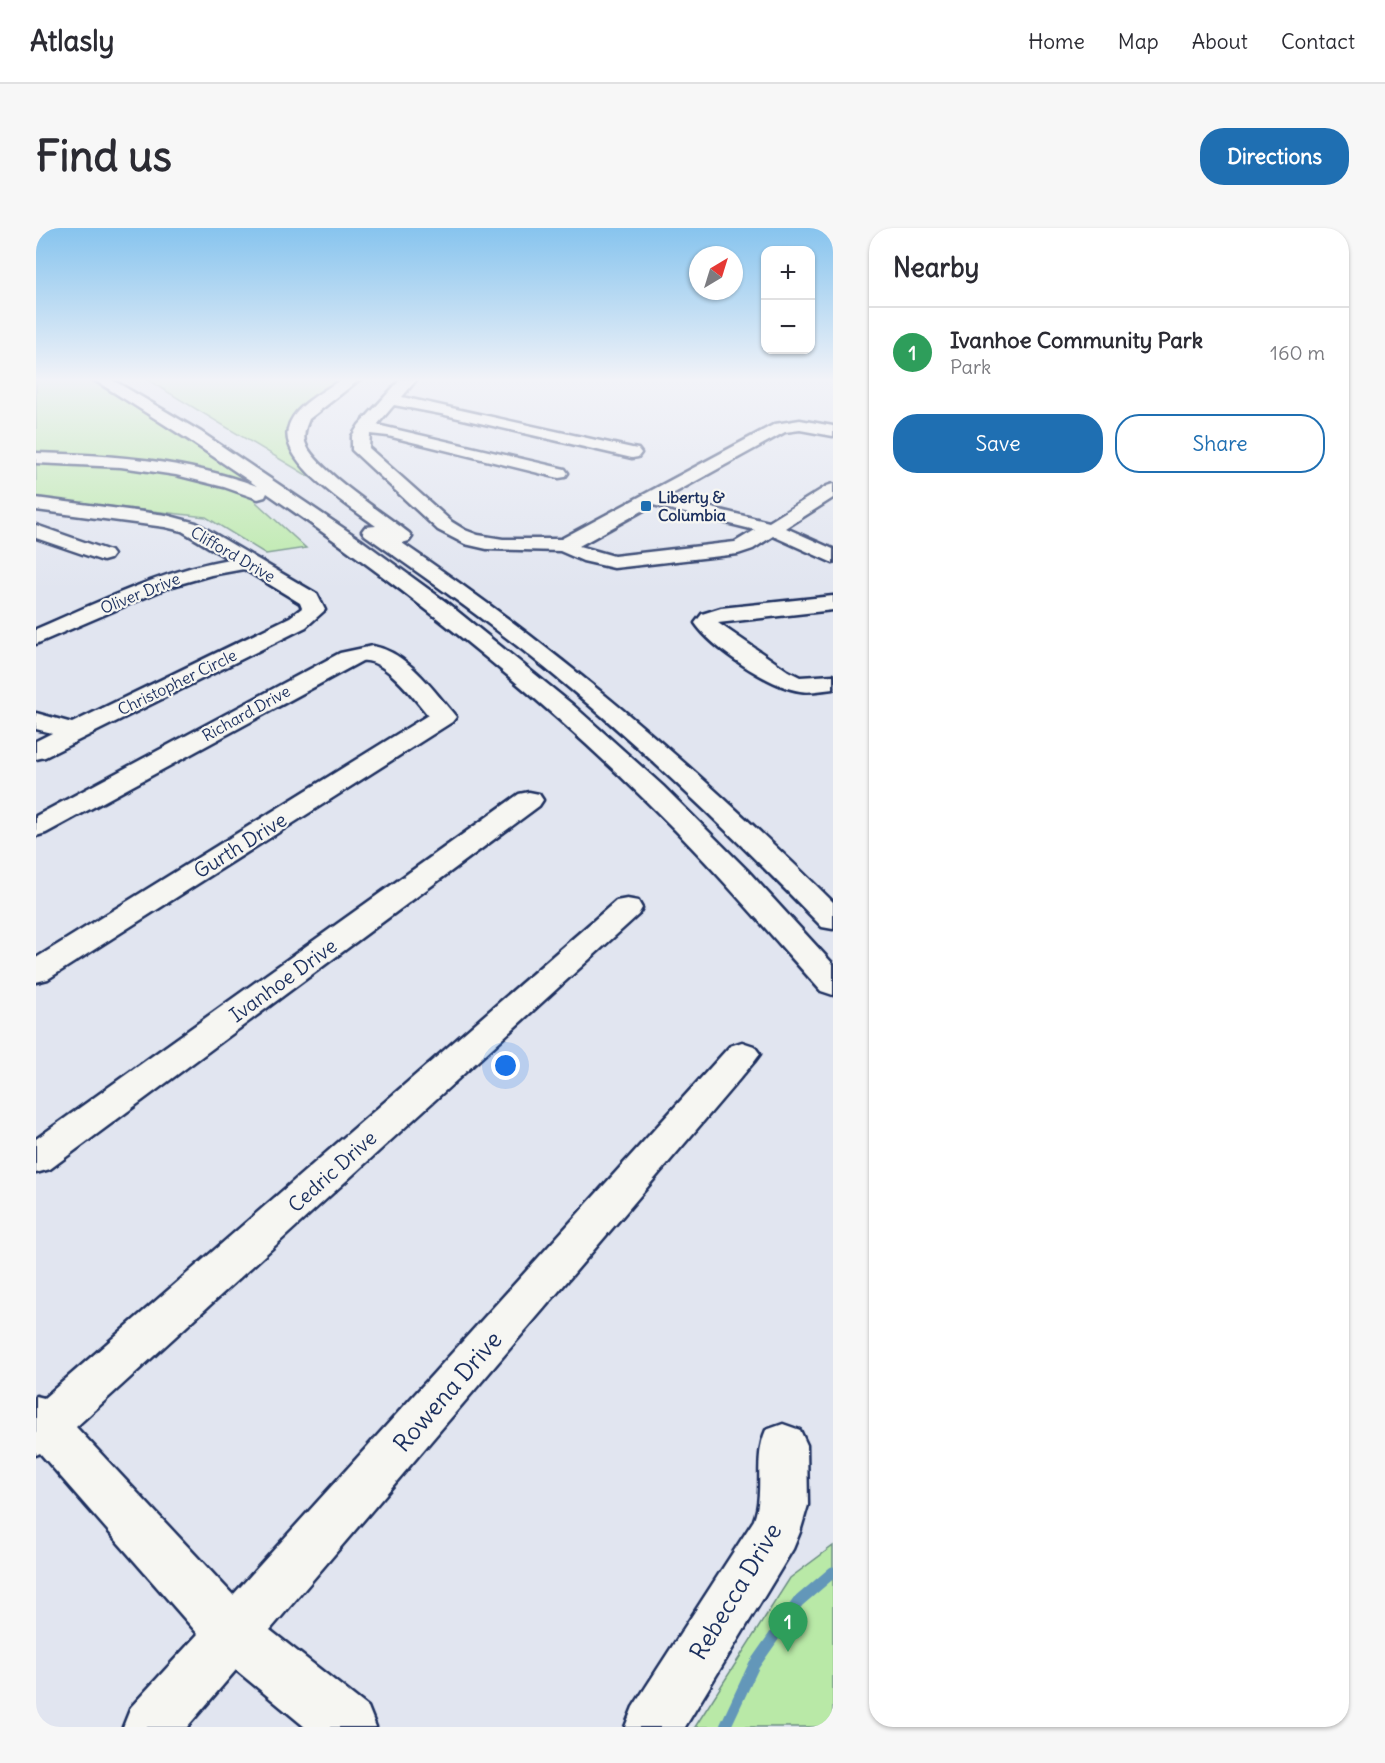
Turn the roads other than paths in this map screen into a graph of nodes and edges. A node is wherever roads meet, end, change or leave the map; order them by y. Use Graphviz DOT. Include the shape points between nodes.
graph roads {
  1 [pos="212,449"];
  2 [pos="247,449"];
  3 [pos="299,449"];
  4 [pos="362,449"];
  5 [pos="462,449"];
  6 [pos="614,449"];
  7 [pos="740,449"];
  8 [pos="632,453"];
  9 [pos="36,458"];
  10 [pos="560,473"];
  11 [pos="833,490"];
  12 [pos="648,498"];
  13 [pos="37,504"];
  14 [pos="93,511"];
  15 [pos="771,529"];
  16 [pos="36,531"];
  17 [pos="56,538"];
  18 [pos="565,545"];
  19 [pos="36,549"];
  20 [pos="103,555"];
  21 [pos="832,555"];
  22 [pos="249,562"];
  23 [pos="833,603"];
  24 [pos="438,607"];
  25 [pos="313,608"];
  26 [pos="488,614"];
  27 [pos="36,637"];
  28 [pos="833,682"];
  29 [pos="443,717"];
  30 [pos="36,721"];
  31 [pos="75,732"];
  32 [pos="36,751"];
  33 [pos="529,800"];
  34 [pos="36,827"];
  35 [pos="627,908"];
  36 [pos="833,920"];
  37 [pos="36,972"];
  38 [pos="833,984"];
  39 [pos="742,1054"];
  40 [pos="36,1160"];
  41 [pos="39,1425"];
  42 [pos="783,1445"];
  43 [pos="233,1634"];
  44 [pos="151,1727"];
  45 [pos="348,1727"];
  46 [pos="653,1727"];
  1 -- 24 [label="main road" via="262,480"];
  2 -- 26 [label="main road" via="428,569"];
  3 -- 26 [label="main road" via="317,471 437,564"];
  4 -- 18 [label="main road" via="455,534 487,543"];
  5 -- 10 [label="main road"];
  6 -- 8 [label="main road"];
  7 -- 12 [label="main road"];
  9 -- 24 [label="main road" via="162,466 241,486 274,501"];
  11 -- 15 [label="main road"];
  12 -- 15 [label="main road"];
  12 -- 18 [label="main road"];
  13 -- 14 [label="main road, Clifford Drive"];
  14 -- 17 [label="main road"];
  14 -- 22 [label="main road, Clifford Drive" via="189,527"];
  15 -- 18 [label="main road" via="738,548 621,562 590,557"];
  15 -- 21 [label="main road"];
  16 -- 17 [label="main road"];
  17 -- 19 [label="main road"];
  17 -- 20 [label="main road"];
  22 -- 25 [label="main road, Clifford Drive" via="309,599"];
  22 -- 27 [label="main road, Oliver Drive" via="208,568 162,583"];
  23 -- 28 [label="main road" via="721,615 706,623 785,679 800,684"];
  24 -- 38 [label="main road" via="564,710 653,792 737,877"];
  25 -- 31 [label="main road, Christopher Circle" via="311,614 298,622"];
  26 -- 36 [label="main road" via="648,742"];
  29 -- 34 [label="main road, Richard Drive" via="383,657 359,655"];
  29 -- 37 [label="main road, Gurth Drive"];
  30 -- 31 [label="main road"];
  31 -- 32 [label="main road, Christopher Circle"];
  33 -- 40 [label="main road, Ivanhoe Drive"];
  35 -- 41 [label="main road, Cedric Drive"];
  39 -- 43 [label="main road, Rowena Drive"];
  41 -- 43 [label="main road"];
  42 -- 46 [label="main road, Rebecca Drive" via="784,1506 775,1532"];
  43 -- 44 [label="main road, Rowena Drive"];
  43 -- 45 [label="main road"];
}
